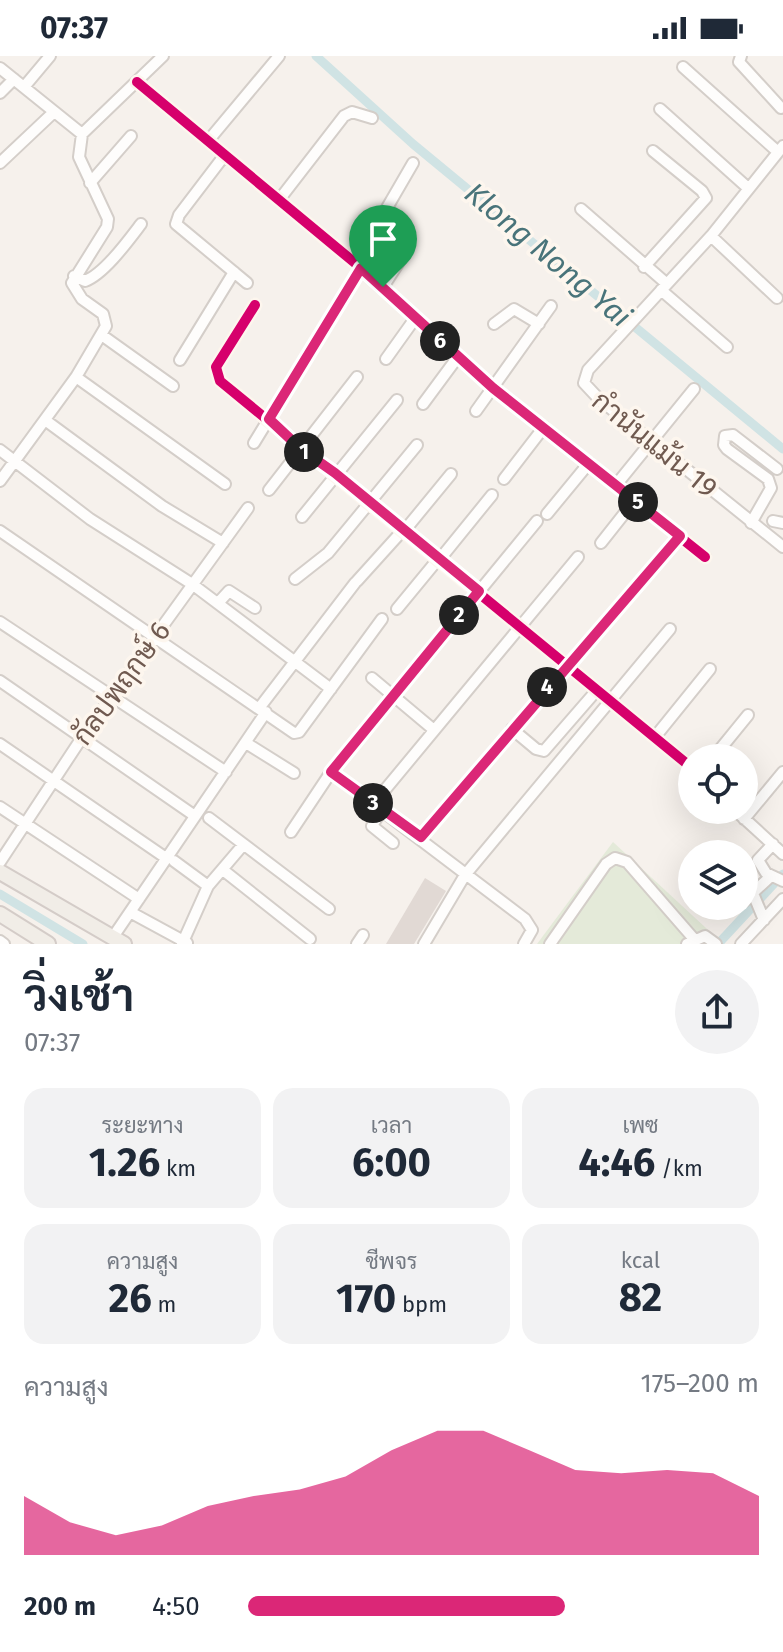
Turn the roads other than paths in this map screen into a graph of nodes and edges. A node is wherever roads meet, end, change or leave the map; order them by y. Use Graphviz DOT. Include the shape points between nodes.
graph roads {
  1 [pos="163,56"];
  2 [pos="279,56"];
  3 [pos="741,56"];
  4 [pos="46,60"];
  5 [pos="683,67"];
  6 [pos="0,68"];
  7 [pos="14,79"];
  8 [pos="137,82"];
  9 [pos="24,87"];
  10 [pos="0,93"];
  11 [pos="781,108"];
  12 [pos="660,109"];
  13 [pos="54,112"];
  14 [pos="372,118"];
  15 [pos="82,134"];
  16 [pos="131,136"];
  17 [pos="208,141"];
  18 [pos="781,149"];
  19 [pos="653,151"];
  20 [pos="224,156"];
  21 [pos="0,163"];
  22 [pos="413,163"];
  23 [pos="90,183"];
  24 [pos="748,188"];
  25 [pos="279,200"];
  26 [pos="581,209"];
  27 [pos="141,224"];
  28 [pos="711,236"];
  29 [pos="401,259"];
  30 [pos="358,265"];
  31 [pos="644,267"];
  32 [pos="234,272"];
  33 [pos="74,276"];
  34 [pos="247,283"];
  35 [pos="383,287"];
  36 [pos="664,287"];
  37 [pos="777,298"];
  38 [pos="255,305"];
  39 [pos="551,306"];
  40 [pos="416,317"];
  41 [pos="494,324"];
  42 [pos="539,324"];
  43 [pos="103,336"];
  44 [pos="727,347"];
  45 [pos="457,358"];
  46 [pos="386,359"];
  47 [pos="180,360"];
  48 [pos="76,377"];
  49 [pos="357,377"];
  50 [pos="173,386"];
  51 [pos="493,388"];
  52 [pos="694,389"];
  53 [pos="397,400"];
  54 [pos="423,404"];
  55 [pos="476,411"];
  56 [pos="269,419"];
  57 [pos="45,420"];
  58 [pos="544,427"];
  59 [pos="254,443"];
  60 [pos="652,443"];
  61 [pos="417,445"];
  62 [pos="301,449"];
  63 [pos="0,450"];
  64 [pos="15,461"];
  65 [pos="589,463"];
  66 [pos="777,469"];
  67 [pos="335,473"];
  68 [pos="451,474"];
  69 [pos="504,479"];
  70 [pos="0,481"];
  71 [pos="225,484"];
  72 [pos="616,485"];
  73 [pos="269,490"];
  74 [pos="492,495"];
  75 [pos="635,500"];
  76 [pos="370,502"];
  77 [pos="248,508"];
  78 [pos="302,517"];
  79 [pos="751,523"];
  80 [pos="404,530"];
  81 [pos="0,531"];
  82 [pos="680,536"];
  83 [pos="223,543"];
  84 [pos="601,543"];
  85 [pos="783,547"];
  86 [pos="578,557"];
  87 [pos="705,557"];
  88 [pos="439,558"];
  89 [pos="295,579"];
  90 [pos="192,584"];
  91 [pos="479,591"];
  92 [pos="218,603"];
  93 [pos="255,608"];
  94 [pos="397,609"];
  95 [pos="382,619"];
  96 [pos="0,622"];
  97 [pos="522,628"];
  98 [pos="670,629"];
  99 [pos="156,636"];
  100 [pos="294,663"];
  101 [pos="567,665"];
  102 [pos="710,669"];
  103 [pos="372,678"];
  104 [pos="0,681"];
  105 [pos="331,689"];
  106 [pos="597,690"];
  107 [pos="394,695"];
  108 [pos="116,696"];
  109 [pos="610,700"];
  110 [pos="263,710"];
  111 [pos="748,715"];
  112 [pos="512,729"];
  113 [pos="434,730"];
  114 [pos="655,737"];
  115 [pos="81,739"];
  116 [pos="246,743"];
  117 [pos="0,744"];
  118 [pos="724,744"];
  119 [pos="678,756"];
  120 [pos="226,772"];
  121 [pos="331,772"];
  122 [pos="783,772"];
  123 [pos="294,773"];
  124 [pos="53,779"];
  125 [pos="758,802"];
  126 [pos="378,806"];
  127 [pos="0,807"];
  128 [pos="195,816"];
  129 [pos="209,818"];
  130 [pos="23,822"];
  131 [pos="750,824"];
  132 [pos="291,832"];
  133 [pos="425,840"];
  134 [pos="393,843"];
  135 [pos="773,844"];
  136 [pos="243,845"];
  137 [pos="783,854"];
  138 [pos="170,860"];
  139 [pos="0,862"];
  140 [pos="223,870"];
  141 [pos="0,872"];
  142 [pos="465,875"];
  143 [pos="776,878"];
  144 [pos="208,886"];
  145 [pos="758,891"];
  146 [pos="139,899"];
  147 [pos="781,904"];
  148 [pos="329,909"];
  149 [pos="758,911"];
  150 [pos="130,912"];
  151 [pos="0,914"];
  152 [pos="764,920"];
  153 [pos="310,939"];
  154 [pos="118,941"];
  155 [pos="690,942"];
  156 [pos="184,943"];
  157 [pos="48,944"];
  158 [pos="424,944"];
  159 [pos="524,944"];
  160 [pos="550,944"];
  161 [pos="716,944"];
  162 [pos="741,944"];
  1 -- 8 [label="street"];
  2 -- 17 [label="street"];
  3 -- 11 [label="street" via="745,72"];
  4 -- 9 [label="street"];
  5 -- 18 [label="street"];
  6 -- 7 [label="street"];
  7 -- 9 [label="street"];
  7 -- 10 [label="street"];
  8 -- 15 [label="street"];
  8 -- 17 [label="street"];
  9 -- 13 [label="street"];
  12 -- 24 [label="street"];
  13 -- 15 [label="street"];
  13 -- 21 [label="street"];
  14 -- 25 [label="street" via="352,112 344,116"];
  15 -- 23 [label="street" via="79,157"];
  16 -- 23 [label="street"];
  17 -- 20 [label="street"];
  18 -- 24 [label="street, กำนันแม้น 19"];
  19 -- 31 [label="street" via="706,198"];
  20 -- 25 [label="street"];
  20 -- 32 [label="street" via="176,224"];
  22 -- 30 [label="street"];
  23 -- 33 [label="street" via="106,211 107,227"];
  24 -- 28 [label="street, กำนันแม้น 19"];
  25 -- 30 [label="street"];
  26 -- 31 [label="street"];
  27 -- 33 [label="street" via="91,279"];
  28 -- 36 [label="street, กำนันแม้น 19"];
  28 -- 37 [label="street"];
  29 -- 35 [label="street"];
  30 -- 35 [label="street"];
  30 -- 56 [label="street"];
  31 -- 36 [label="street"];
  32 -- 34 [label="street"];
  32 -- 47 [label="street"];
  33 -- 43 [label="street" via="75,291 106,320"];
  35 -- 40 [label="street"];
  36 -- 44 [label="street"];
  36 -- 60 [label="street, กำนันแม้น 19" via="588,370 584,383"];
  38 -- 56 [label="street" via="216,367 216,376"];
  39 -- 42 [label="street"];
  40 -- 45 [label="street"];
  40 -- 46 [label="street"];
  41 -- 42 [label="street" via="514,309"];
  42 -- 51 [label="street"];
  43 -- 48 [label="street"];
  43 -- 50 [label="street"];
  45 -- 51 [label="street"];
  45 -- 54 [label="street"];
  48 -- 57 [label="street"];
  48 -- 71 [label="street"];
  49 -- 62 [label="street"];
  51 -- 55 [label="street"];
  51 -- 58 [label="street"];
  52 -- 60 [label="street"];
  53 -- 67 [label="street"];
  56 -- 59 [label="street"];
  56 -- 62 [label="street"];
  57 -- 64 [label="street"];
  57 -- 83 [label="street" via="162,506"];
  58 -- 65 [label="street"];
  58 -- 69 [label="street"];
  60 -- 72 [label="street"];
  60 -- 79 [label="street, กำนันแม้น 19"];
  61 -- 76 [label="street"];
  62 -- 67 [label="street"];
  62 -- 73 [label="street"];
  63 -- 64 [label="street"];
  64 -- 70 [label="street"];
  64 -- 90 [label="street" via="90,519"];
  65 -- 72 [label="street"];
  65 -- 91 [label="street"];
  66 -- 79 [label="street" via="733,435 725,436 727,449 768,479 771,488"];
  67 -- 76 [label="street"];
  67 -- 78 [label="street"];
  68 -- 80 [label="street"];
  72 -- 75 [label="street"];
  74 -- 88 [label="street"];
  75 -- 82 [label="street"];
  75 -- 84 [label="street"];
  76 -- 80 [label="street"];
  76 -- 89 [label="street" via="328,553"];
  77 -- 83 [label="street, กัลปพฤกษ์ 6"];
  79 -- 85 [label="street, กำนันแม้น 19"];
  80 -- 88 [label="street"];
  80 -- 100 [label="street"];
  81 -- 99 [label="street"];
  82 -- 87 [label="street"];
  82 -- 101 [label="street"];
  83 -- 90 [label="street, กัลปพฤกษ์ 6"];
  86 -- 97 [label="street"];
  88 -- 91 [label="street"];
  88 -- 94 [label="street"];
  90 -- 92 [label="street"];
  90 -- 99 [label="street, กัลปพฤกษ์ 6"];
  91 -- 97 [label="street"];
  91 -- 107 [label="street"];
  92 -- 93 [label="street" via="229,591"];
  92 -- 100 [label="street"];
  95 -- 105 [label="street"];
  96 -- 108 [label="street"];
  97 -- 101 [label="street"];
  97 -- 113 [label="street"];
  98 -- 109 [label="street"];
  99 -- 108 [label="street, กัลปพฤกษ์ 6"];
  99 -- 110 [label="street"];
  100 -- 105 [label="street"];
  100 -- 110 [label="street"];
  101 -- 106 [label="street"];
  101 -- 112 [label="street"];
  102 -- 114 [label="street"];
  103 -- 107 [label="street"];
  104 -- 115 [label="street"];
  105 -- 110 [label="street" via="299,732"];
  106 -- 109 [label="street"];
  106 -- 112 [label="street" via="544,751"];
  107 -- 113 [label="street"];
  107 -- 121 [label="street"];
  108 -- 115 [label="street, กัลปพฤกษ์ 6"];
  108 -- 120 [label="street"];
  109 -- 114 [label="street"];
  109 -- 142 [label="street"];
  110 -- 116 [label="street"];
  111 -- 118 [label="street"];
  112 -- 133 [label="street"];
  113 -- 126 [label="street"];
  114 -- 119 [label="street"];
  115 -- 124 [label="street, กัลปพฤกษ์ 6"];
  115 -- 128 [label="street"];
  116 -- 120 [label="street"];
  116 -- 123 [label="street"];
  117 -- 124 [label="street"];
  120 -- 128 [label="street"];
  121 -- 126 [label="street"];
  121 -- 132 [label="street"];
  122 -- 125 [label="street"];
  124 -- 130 [label="street, กัลปพฤกษ์ 6"];
  124 -- 138 [label="street"];
  126 -- 133 [label="street"];
  126 -- 134 [label="street" via="372,826"];
  127 -- 130 [label="street"];
  128 -- 138 [label="street"];
  129 -- 136 [label="street"];
  130 -- 139 [label="street, กัลปพฤกษ์ 6"];
  130 -- 146 [label="street"];
  131 -- 135 [label="street"];
  133 -- 142 [label="street"];
  135 -- 137 [label="street"];
  135 -- 143 [label="street" via="758,860"];
  136 -- 140 [label="street"];
  136 -- 148 [label="street"];
  138 -- 144 [label="street"];
  138 -- 146 [label="street"];
  140 -- 144 [label="street"];
  140 -- 153 [label="street"];
  141 -- 154 [label="main road"];
  142 -- 158 [label="street"];
  142 -- 159 [label="street" via="525,919 532,930"];
  143 -- 145 [label="street"];
  144 -- 156 [label="street"];
  146 -- 150 [label="street"];
  147 -- 152 [label="street"];
  149 -- 152 [label="street"];
  150 -- 154 [label="street"];
  150 -- 156 [label="street"];
  151 -- 157 [label="main road"];
  152 -- 162 [label="street"];
  155 -- 160 [label="street" via="627,862 615,858"];
  155 -- 161 [label="street" via="705,936"];
}
